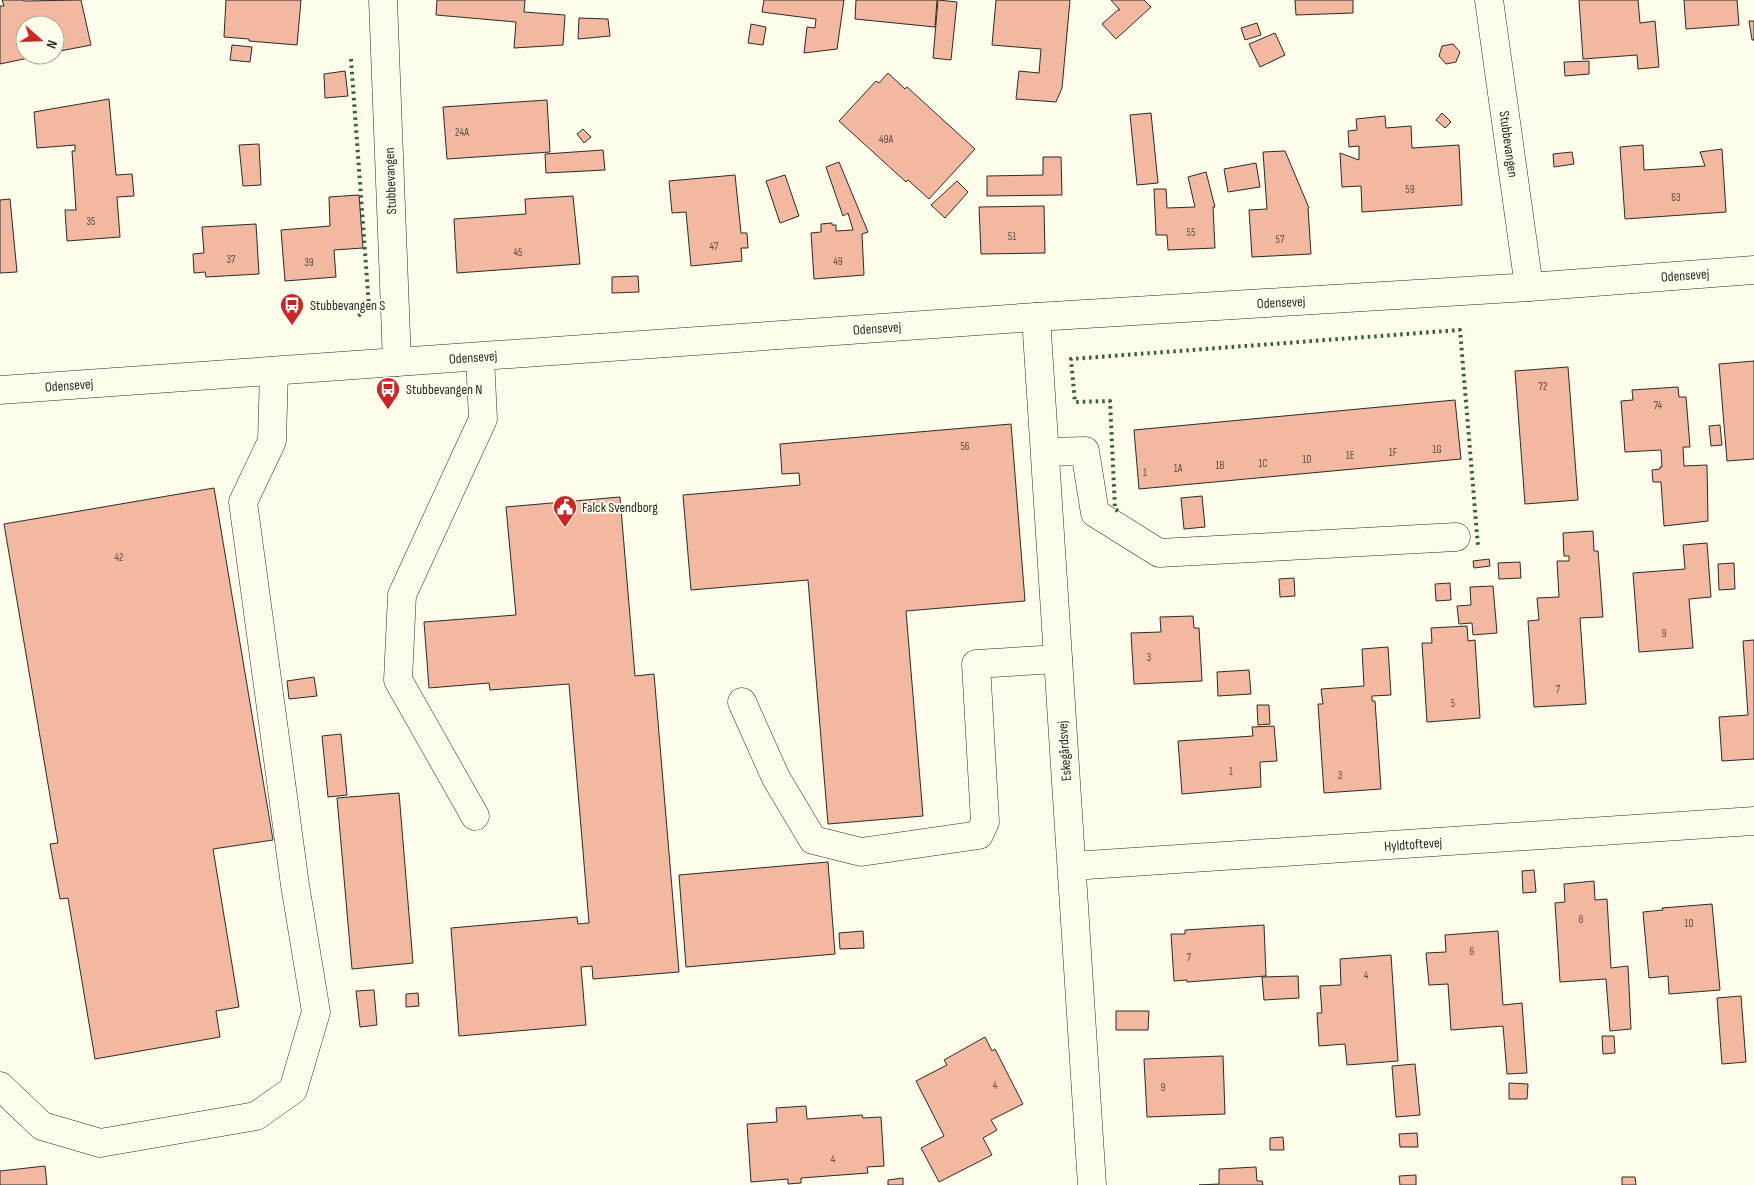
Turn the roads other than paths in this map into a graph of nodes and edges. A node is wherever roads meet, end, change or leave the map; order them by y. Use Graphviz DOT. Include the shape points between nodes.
graph roads {
  1 [pos="383,0"];
  2 [pos="1489,0"];
  3 [pos="1754,270"];
  4 [pos="1529,287"];
  5 [pos="1036,317"];
  6 [pos="480,356"];
  7 [pos="397,362"];
  8 [pos="274,371"];
  9 [pos="0,390"];
  10 [pos="1045,452"];
  11 [pos="1456,537"];
  12 [pos="1058,659"];
  13 [pos="742,702"];
  14 [pos="475,816"];
  15 [pos="1754,821"];
  16 [pos="1072,866"];
  17 [pos="0,1086"];
  18 [pos="1092,1185"];
  1 -- 7 [label="street, Stubbevangen"];
  2 -- 4 [label="street, Stubbevangen"];
  3 -- 4 [label="street, Odensevej"];
  4 -- 5 [label="street, Odensevej"];
  5 -- 6 [label="street, Odensevej"];
  5 -- 10 [label="street, Eskegårdsvej"];
  6 -- 7 [label="street, Odensevej"];
  6 -- 14 [label="street" via="482,419 402,596 398,680"];
  7 -- 8 [label="street, Odensevej"];
  8 -- 9 [label="street, Odensevej"];
  8 -- 17 [label="street" via="272,441 244,502 295,885 316,1012 293,1090 256,1116 100,1143 42,1126"];
  10 -- 11 [label="street" via="1085,451 1095,513 1158,553"];
  10 -- 12 [label="street, Eskegårdsvej"];
  12 -- 13 [label="street" via="976,664 985,822 979,836 861,852 813,840 776,778"];
  12 -- 16 [label="street, Eskegårdsvej"];
  15 -- 16 [label="street, Hyldtoftevej"];
  16 -- 18 [label="street, Eskegårdsvej"];
}
